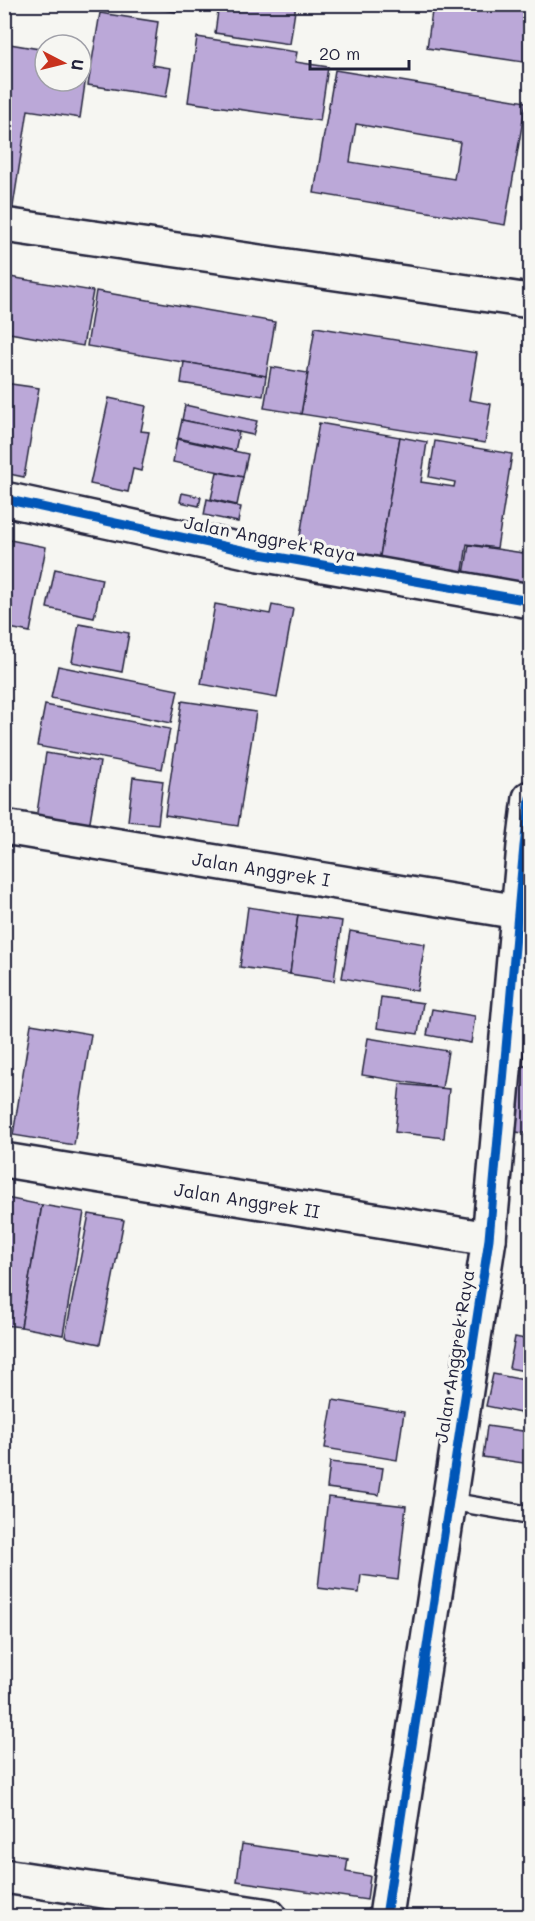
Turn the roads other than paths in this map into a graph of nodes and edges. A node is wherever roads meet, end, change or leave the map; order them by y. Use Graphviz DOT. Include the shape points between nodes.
graph roads {
  1 [pos="4,225"];
  2 [pos="531,301"];
  3 [pos="4,499"];
  4 [pos="531,601"];
  5 [pos="531,798"];
  6 [pos="4,827"];
  7 [pos="527,847"];
  8 [pos="518,912"];
  9 [pos="4,1160"];
  10 [pos="489,1239"];
  11 [pos="448,1501"];
  12 [pos="531,1515"];
  13 [pos="4,1876"];
  14 [pos="269,1917"];
  15 [pos="386,1917"];
  1 -- 2 [label="street"];
  3 -- 4 [label="street, Jalan Anggrek Raya" via="260,554"];
  5 -- 7 [label="street, Jalan Anggrek Raya"];
  6 -- 8 [label="street, Jalan Anggrek I"];
  7 -- 8 [label="street, Jalan Anggrek Raya"];
  8 -- 10 [label="street, Jalan Anggrek Raya"];
  9 -- 10 [label="street, Jalan Anggrek II"];
  10 -- 11 [label="street, Jalan Anggrek Raya"];
  11 -- 12 [label="lane"];
  11 -- 15 [label="street, Jalan Anggrek Raya"];
  13 -- 14 [label="street"];
}
